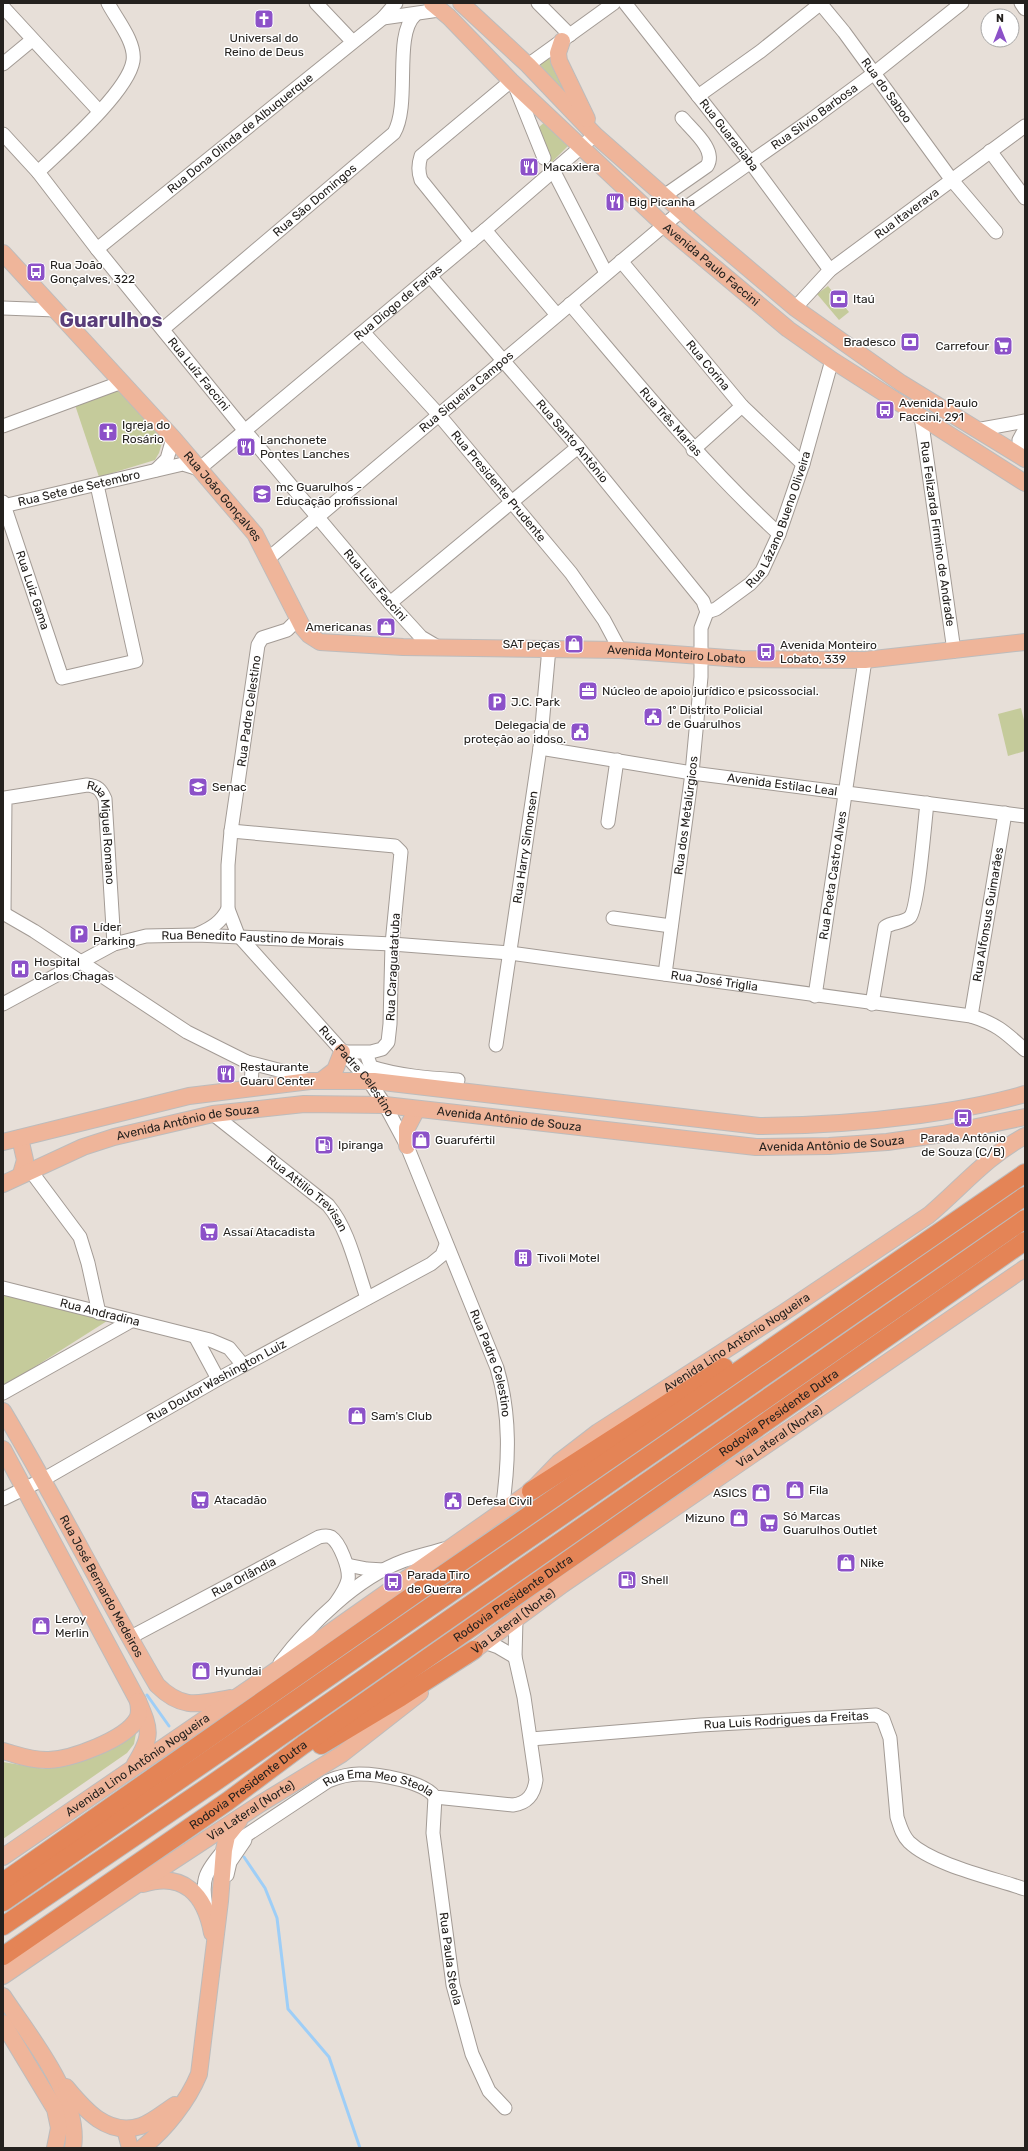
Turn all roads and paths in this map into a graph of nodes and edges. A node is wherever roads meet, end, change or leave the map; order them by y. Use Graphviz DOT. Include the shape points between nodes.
graph roads {
  1 [pos="108,3"];
  2 [pos="316,3"];
  3 [pos="396,3"];
  4 [pos="461,3"];
  5 [pos="538,3"];
  6 [pos="614,3"];
  7 [pos="625,3"];
  8 [pos="820,3"];
  9 [pos="962,3"];
  10 [pos="1021,3"];
  11 [pos="3,7"];
  12 [pos="1025,8"];
  13 [pos="440,10"];
  14 [pos="415,15"];
  15 [pos="382,18"];
  16 [pos="566,38"];
  17 [pos="32,40"];
  18 [pos="405,40"];
  19 [pos="352,41"];
  20 [pos="3,64"];
  21 [pos="528,65"];
  22 [pos="874,74"];
  23 [pos="512,83"];
  24 [pos="698,96"];
  25 [pos="99,111"];
  26 [pos="551,118"];
  27 [pos="682,118"];
  28 [pos="1024,128"];
  29 [pos="532,129"];
  30 [pos="3,134"];
  31 [pos="595,135"];
  32 [pos="582,147"];
  33 [pos="990,151"];
  34 [pos="544,158"];
  35 [pos="751,163"];
  36 [pos="553,170"];
  37 [pos="38,172"];
  38 [pos="951,179"];
  39 [pos="664,196"];
  40 [pos="1025,198"];
  41 [pos="681,211"];
  42 [pos="664,225"];
  43 [pos="485,230"];
  44 [pos="996,232"];
  45 [pos="471,242"];
  46 [pos="98,249"];
  47 [pos="3,253"];
  48 [pos="621,261"];
  49 [pos="830,270"];
  50 [pos="606,273"];
  51 [pos="430,276"];
  52 [pos="570,304"];
  53 [pos="3,308"];
  54 [pos="794,308"];
  55 [pos="56,310"];
  56 [pos="557,315"];
  57 [pos="163,329"];
  58 [pos="788,329"];
  59 [pos="364,333"];
  60 [pos="504,360"];
  61 [pos="832,360"];
  62 [pos="122,382"];
  63 [pos="901,383"];
  64 [pos="892,398"];
  65 [pos="742,406"];
  66 [pos="439,415"];
  67 [pos="921,417"];
  68 [pos="962,422"];
  69 [pos="1025,422"];
  70 [pos="3,426"];
  71 [pos="1025,429"];
  72 [pos="976,430"];
  73 [pos="245,431"];
  74 [pos="172,438"];
  75 [pos="578,447"];
  76 [pos="693,450"];
  77 [pos="1025,458"];
  78 [pos="803,464"];
  79 [pos="199,469"];
  80 [pos="155,471"];
  81 [pos="1025,483"];
  82 [pos="98,485"];
  83 [pos="510,502"];
  84 [pos="4,505"];
  85 [pos="319,516"];
  86 [pos="779,534"];
  87 [pos="269,558"];
  88 [pos="390,603"];
  89 [pos="707,612"];
  90 [pos="299,618"];
  91 [pos="1025,642"];
  92 [pos="326,644"];
  93 [pos="438,647"];
  94 [pos="549,648"];
  95 [pos="620,650"];
  96 [pos="954,651"];
  97 [pos="701,656"];
  98 [pos="864,660"];
  99 [pos="540,748"];
  100 [pos="616,760"];
  101 [pos="692,773"];
  102 [pos="846,792"];
  103 [pos="927,803"];
  104 [pos="1004,813"];
  105 [pos="1025,816"];
  106 [pos="608,822"];
  107 [pos="231,831"];
  108 [pos="228,909"];
  109 [pos="4,913"];
  110 [pos="613,918"];
  111 [pos="671,926"];
  112 [pos="197,934"];
  113 [pos="238,935"];
  114 [pos="114,944"];
  115 [pos="56,945"];
  116 [pos="392,949"];
  117 [pos="510,953"];
  118 [pos="80,962"];
  119 [pos="63,971"];
  120 [pos="665,974"];
  121 [pos="815,996"];
  122 [pos="3,1004"];
  123 [pos="872,1004"];
  124 [pos="970,1016"];
  125 [pos="496,1045"];
  126 [pos="1025,1050"];
  127 [pos="342,1052"];
  128 [pos="366,1053"];
  129 [pos="247,1062"];
  130 [pos="458,1080"];
  131 [pos="316,1081"];
  132 [pos="369,1081"];
  133 [pos="251,1087"];
  134 [pos="1025,1094"];
  135 [pos="385,1105"];
  136 [pos="417,1109"];
  137 [pos="213,1114"];
  138 [pos="1025,1116"];
  139 [pos="1025,1136"];
  140 [pos="20,1138"];
  141 [pos="3,1142"];
  142 [pos="407,1146"];
  143 [pos="26,1172"];
  144 [pos="1025,1173"];
  145 [pos="3,1184"];
  146 [pos="1025,1196"];
  147 [pos="1025,1219"];
  148 [pos="1025,1241"];
  149 [pos="446,1245"];
  150 [pos="431,1264"];
  151 [pos="456,1268"];
  152 [pos="1025,1268"];
  153 [pos="7,1291"];
  154 [pos="367,1298"];
  155 [pos="99,1313"];
  156 [pos="132,1321"];
  157 [pos="196,1338"];
  158 [pos="759,1357"];
  159 [pos="243,1365"];
  160 [pos="218,1379"];
  161 [pos="3,1393"];
  162 [pos="3,1411"];
  163 [pos="3,1449"];
  164 [pos="44,1479"];
  165 [pos="26,1489"];
  166 [pos="531,1491"];
  167 [pos="3,1499"];
  168 [pos="502,1511"];
  169 [pos="448,1548"];
  170 [pos="347,1565"];
  171 [pos="384,1570"];
  172 [pos="335,1604"];
  173 [pos="112,1608"];
  174 [pos="94,1619"];
  175 [pos="516,1619"];
  176 [pos="130,1638"];
  177 [pos="479,1646"];
  178 [pos="515,1657"];
  179 [pos="272,1673"];
  180 [pos="237,1697"];
  181 [pos="138,1701"];
  182 [pos="532,1739"];
  183 [pos="303,1745"];
  184 [pos="3,1752"];
  185 [pos="132,1769"];
  186 [pos="435,1797"];
  187 [pos="228,1802"];
  188 [pos="260,1804"];
  189 [pos="259,1826"];
  190 [pos="224,1850"];
  191 [pos="3,1857"];
  192 [pos="3,1882"];
  193 [pos="132,1888"];
  194 [pos="1025,1889"];
  195 [pos="3,1902"];
  196 [pos="213,1905"];
  197 [pos="4,1925"];
  198 [pos="3,1956"];
  199 [pos="3,1976"];
  200 [pos="3,1996"];
  201 [pos="3,2023"];
  202 [pos="51,2068"];
  203 [pos="187,2095"];
  204 [pos="505,2108"];
  205 [pos="125,2129"];
  206 [pos="55,2148"];
  207 [pos="73,2148"];
  208 [pos="130,2148"];
  209 [pos="142,2148"];
  1 -- 25 [label="street" via="127,38 133,61 128,75"];
  2 -- 19 [label="street"];
  3 -- 15 [label="street, Rua Dona Olinda de Albuquerque"];
  4 -- 21 [label="main road, Avenida Paulo Faccini"];
  5 -- 16 [label="street"];
  6 -- 16 [label="street"];
  7 -- 24 [label="street, Rua Guaraciaba"];
  8 -- 22 [label="street, Rua do Saboo"];
  8 -- 24 [label="street" via="761,51"];
  9 -- 22 [label="street, Rua Silvio Barbosa"];
  10 -- 12 [label="street"];
  11 -- 17 [label="street"];
  13 -- 14 [label="street, Rua Dona Olinda de Albuquerque"];
  13 -- 21 [label="main road" via="465,26 505,64 516,67"];
  13 -- 23 [label="main road, Avenida Paulo Faccini"];
  14 -- 15 [label="street, Rua Dona Olinda de Albuquerque"];
  14 -- 18 [label="street, Rua São Domingos"];
  15 -- 18 [label="street, Rua São Domingos" via="397,22"];
  15 -- 19 [label="street, Rua Dona Olinda de Albuquerque"];
  16 -- 21 [label="street"];
  16 -- 31 [label="main road" via="558,54 562,69"];
  17 -- 20 [label="street"];
  17 -- 25 [label="street"];
  18 -- 57 [label="street, Rua São Domingos" via="401,116 394,133"];
  19 -- 46 [label="street, Rua Dona Olinda de Albuquerque"];
  21 -- 31 [label="main road, Avenida Paulo Faccini"];
  22 -- 35 [label="street, Rua Silvio Barbosa"];
  22 -- 38 [label="street, Rua do Saboo"];
  23 -- 26 [label="main road, Avenida Paulo Faccini"];
  23 -- 29 [label="street"];
  23 -- 45 [label="street" via="421,156 418,168 421,180"];
  24 -- 35 [label="street, Rua Guaraciaba"];
  25 -- 37 [label="street"];
  26 -- 29 [label="street" via="539,121"];
  26 -- 32 [label="main road, Avenida Paulo Faccini"];
  27 -- 39 [label="street" via="709,151 710,160 707,166"];
  28 -- 33 [label="street, Rua Itaverava"];
  29 -- 34 [label="street"];
  30 -- 37 [label="street"];
  31 -- 32 [label="street, Rua Diogo de Farias"];
  31 -- 39 [label="main road, Avenida Paulo Faccini"];
  32 -- 36 [label="street, Rua Diogo de Farias"];
  32 -- 42 [label="main road, Avenida Paulo Faccini"];
  33 -- 38 [label="street, Rua Itaverava"];
  33 -- 40 [label="street"];
  35 -- 41 [label="street, Rua Silvio Barbosa"];
  35 -- 49 [label="street, Rua Guaraciaba"];
  36 -- 43 [label="street, Rua Diogo de Farias"];
  36 -- 50 [label="street"];
  37 -- 46 [label="street, Rua Luíz Faccini"];
  38 -- 44 [label="street, Rua do Saboo"];
  38 -- 49 [label="street, Rua Itaverava"];
  39 -- 41 [label="main road, Avenida Paulo Faccini"];
  41 -- 42 [label="street, Rua Silvio Barbosa"];
  41 -- 54 [label="main road, Avenida Paulo Faccini"];
  42 -- 48 [label="street, Rua Siqueira Campos"];
  42 -- 58 [label="main road, Avenida Paulo Faccini"];
  43 -- 45 [label="street, Rua Diogo de Farias"];
  43 -- 56 [label="street"];
  45 -- 51 [label="street, Rua Diogo de Farias"];
  46 -- 57 [label="street, Rua Luíz Faccini"];
  47 -- 55 [label="main road, Rua João Gonçalves"];
  48 -- 50 [label="street, Rua Siqueira Campos"];
  48 -- 65 [label="street, Rua Corina"];
  49 -- 54 [label="street, Rua Itaverava"];
  50 -- 52 [label="street, Rua Siqueira Campos"];
  51 -- 59 [label="street, Rua Diogo de Farias"];
  51 -- 60 [label="street, Rua Santo Antônio"];
  52 -- 56 [label="street, Rua Siqueira Campos"];
  52 -- 76 [label="street, Rua Três Marias"];
  53 -- 55 [label="street"];
  54 -- 63 [label="main road, Avenida Paulo Faccini"];
  55 -- 62 [label="main road, Rua João Gonçalves"];
  56 -- 60 [label="street, Rua Siqueira Campos"];
  57 -- 73 [label="street, Rua Luíz Faccini"];
  58 -- 61 [label="main road, Avenida Paulo Faccini"];
  58 -- 63 [label="main road" via="792,324 801,323 882,379"];
  59 -- 66 [label="street, Rua Presidente Prudente"];
  59 -- 73 [label="street, Rua Diogo de Farias"];
  60 -- 66 [label="street, Rua Siqueira Campos"];
  60 -- 75 [label="street, Rua Santo Antônio"];
  61 -- 64 [label="main road, Avenida Paulo Faccini"];
  61 -- 78 [label="street, Rua Lázano Bueno Oliveira"];
  62 -- 70 [label="street"];
  62 -- 74 [label="main road, Rua João Gonçalves"];
  63 -- 68 [label="main road, Avenida Paulo Faccini"];
  64 -- 67 [label="main road, Avenida Paulo Faccini"];
  64 -- 68 [label="main road" via="910,402 952,427"];
  65 -- 76 [label="street"];
  65 -- 78 [label="street, Rua Corina"];
  66 -- 83 [label="street, Rua Presidente Prudente"];
  66 -- 85 [label="street, Rua Siqueira Campos"];
  67 -- 81 [label="main road, Avenida Paulo Faccini"];
  67 -- 96 [label="street, Rua Felizarda Firmino de Andrade"];
  68 -- 72 [label="main road, Avenida Paulo Faccini"];
  69 -- 72 [label="street"];
  71 -- 77 [label="street" via="1019,440"];
  72 -- 77 [label="main road, Avenida Paulo Faccini"];
  73 -- 79 [label="street, Rua Diogo de Farias"];
  73 -- 85 [label="street, Rua Luíz Faccini"];
  74 -- 79 [label="main road, Rua João Gonçalves"];
  74 -- 80 [label="street, Rua Sete de Setembro" via="167,459"];
  75 -- 83 [label="street"];
  75 -- 89 [label="street, Rua Santo Antônio" via="703,601"];
  76 -- 86 [label="street, Rua Três Marias"];
  78 -- 86 [label="street, Rua Lázano Bueno Oliveira"];
  79 -- 80 [label="street, Rua Sete de Setembro" via="183,464"];
  79 -- 87 [label="main road, Rua João Gonçalves" via="255,534"];
  80 -- 82 [label="street, Rua Sete de Setembro"];
  82 -- 84 [label="street, Rua Sete de Setembro"];
  82 -- 84 [label="street, Rua Luiz Gama" via="136,661 62,678"];
  83 -- 88 [label="street"];
  83 -- 95 [label="street, Rua Presidente Prudente" via="586,594"];
  85 -- 87 [label="street, Rua Siqueira Campos"];
  85 -- 88 [label="street, Rua Luís Faccini"];
  86 -- 89 [label="street, Rua Lázano Bueno Oliveira" via="762,570 750,584 716,609"];
  87 -- 90 [label="main road, Rua João Gonçalves"];
  88 -- 93 [label="street, Rua Luís Faccini" via="421,637"];
  89 -- 97 [label="street" via="701,628"];
  90 -- 92 [label="main road, Rua João Gonçalves" via="309,635"];
  90 -- 107 [label="street, Rua Padre Celestino" via="291,628 262,638 258,645"];
  91 -- 96 [label="main road, Avenida Monteiro Lobato"];
  92 -- 93 [label="main road, Avenida Monteiro Lobato"];
  93 -- 94 [label="main road, Avenida Monteiro Lobato"];
  94 -- 95 [label="main road, Avenida Monteiro Lobato"];
  94 -- 99 [label="street, Rua Harry Simonsen"];
  95 -- 97 [label="main road, Avenida Monteiro Lobato"];
  96 -- 98 [label="main road, Avenida Monteiro Lobato"];
  97 -- 98 [label="main road, Avenida Monteiro Lobato"];
  97 -- 101 [label="street, Rua dos Metalúrgicos"];
  98 -- 102 [label="street, Rua Poeta Castro Alves"];
  99 -- 100 [label="street, Avenida Estilac Leal"];
  99 -- 117 [label="street, Rua Harry Simonsen"];
  100 -- 101 [label="street, Avenida Estilac Leal"];
  100 -- 106 [label="street"];
  101 -- 102 [label="street, Avenida Estilac Leal"];
  101 -- 111 [label="street, Rua dos Metalúrgicos"];
  102 -- 103 [label="street, Avenida Estilac Leal"];
  102 -- 121 [label="street, Rua Poeta Castro Alves"];
  103 -- 104 [label="street, Avenida Estilac Leal"];
  103 -- 123 [label="street" via="920,870 912,914 906,920 885,928"];
  104 -- 105 [label="street, Avenida Estilac Leal"];
  104 -- 124 [label="street, Rua Alfonsus Guimarães"];
  107 -- 108 [label="street, Rua Padre Celestino"];
  107 -- 116 [label="street, Rua Caraguatatuba" via="395,846 402,857"];
  108 -- 112 [label="street" via="218,923"];
  108 -- 113 [label="street, Rua Padre Celestino"];
  109 -- 114 [label="street, Rua Miguel Romano" via="5,798 87,785 96,786 105,799"];
  109 -- 115 [label="street"];
  110 -- 111 [label="street"];
  111 -- 120 [label="street, Rua dos Metalúrgicos"];
  112 -- 113 [label="street, Rua Benedito Faustino de Morais"];
  112 -- 114 [label="street, Rua Benedito Faustino de Morais" via="146,936"];
  113 -- 116 [label="street, Rua Benedito Faustino de Morais" via="332,941"];
  113 -- 127 [label="street, Rua Padre Celestino"];
  114 -- 118 [label="street, Rua Benedito Faustino de Morais"];
  115 -- 118 [label="street"];
  115 -- 119 [label="street" via="64,959"];
  116 -- 117 [label="street, Rua José Triglia"];
  116 -- 128 [label="street, Rua Caraguatatuba" via="390,1036 382,1049"];
  117 -- 120 [label="street, Rua José Triglia"];
  117 -- 125 [label="street, Rua Harry Simonsen"];
  118 -- 119 [label="street, Rua Benedito Faustino de Morais"];
  118 -- 129 [label="street" via="187,1032"];
  119 -- 122 [label="street, Rua Benedito Faustino de Morais"];
  120 -- 121 [label="street, Rua José Triglia"];
  121 -- 123 [label="street, Rua José Triglia"];
  123 -- 124 [label="street, Rua José Triglia"];
  124 -- 126 [label="street, Rua José Triglia" via="1001,1028"];
  127 -- 128 [label="street, Rua Caraguatatuba"];
  127 -- 131 [label="main road" via="335,1070"];
  127 -- 132 [label="street, Rua Padre Celestino"];
  128 -- 130 [label="street" via="371,1067"];
  129 -- 131 [label="street"];
  129 -- 133 [label="street" via="252,1069"];
  131 -- 132 [label="main road, Avenida Antônio de Souza"];
  131 -- 133 [label="main road, Avenida Antônio de Souza"];
  132 -- 134 [label="main road, Avenida Antônio de Souza" via="759,1126 866,1122 969,1108"];
  132 -- 135 [label="street, Rua Padre Celestino"];
  133 -- 140 [label="main road, Avenida Antônio de Souza" via="189,1096"];
  135 -- 136 [label="main road, Avenida Antônio de Souza"];
  135 -- 137 [label="main road, Avenida Antônio de Souza" via="304,1104"];
  135 -- 142 [label="street, Rua Padre Celestino"];
  136 -- 138 [label="main road, Avenida Antônio de Souza" via="756,1147 887,1142 943,1134"];
  136 -- 142 [label="main road" via="407,1128"];
  137 -- 143 [label="main road, Avenida Antônio de Souza" via="114,1137"];
  137 -- 154 [label="street, Rua Attilio Trevisan" via="331,1209 343,1226"];
  139 -- 166 [label="main road, Avenida Lino Antônio Nogueira" via="986,1161 950,1198 929,1215 598,1432 559,1462"];
  140 -- 141 [label="main road, Avenida Antônio de Souza"];
  140 -- 143 [label="main road"];
  142 -- 149 [label="street, Rua Padre Celestino"];
  143 -- 145 [label="main road, Avenida Antônio de Souza"];
  143 -- 155 [label="street" via="80,1237"];
  144 -- 158 [label="highway"];
  146 -- 195 [label="highway"];
  147 -- 197 [label="highway, Rodovia Presidente Dutra" via="212,1784"];
  148 -- 183 [label="highway, Rodovia Presidente Dutra"];
  149 -- 150 [label="street, Rua Doutor Washington Luiz" via="442,1255"];
  149 -- 151 [label="street, Rua Padre Celestino"];
  150 -- 151 [label="street"];
  150 -- 154 [label="street, Rua Doutor Washington Luiz"];
  151 -- 168 [label="street, Rua Padre Celestino" via="501,1383 507,1417 508,1447"];
  152 -- 175 [label="main road, Via Lateral (Norte)" via="611,1550"];
  153 -- 155 [label="street, Rua Andradina"];
  154 -- 159 [label="street, Rua Doutor Washington Luiz"];
  155 -- 156 [label="street, Rua Andradina"];
  156 -- 157 [label="street, Rua Andradina"];
  156 -- 161 [label="street"];
  157 -- 159 [label="street, Rua Andradina" via="210,1340 229,1348"];
  157 -- 160 [label="street"];
  158 -- 166 [label="highway" via="735,1360"];
  158 -- 192 [label="highway"];
  159 -- 160 [label="street, Rua Doutor Washington Luiz"];
  160 -- 164 [label="street, Rua Doutor Washington Luiz"];
  162 -- 164 [label="main road, Rua José Bernardo Medeiros"];
  163 -- 165 [label="main road, Rua José Bernardo Medeiros"];
  164 -- 165 [label="street, Rua Doutor Washington Luiz"];
  164 -- 173 [label="main road, Rua José Bernardo Medeiros"];
  165 -- 167 [label="street, Rua Doutor Washington Luiz"];
  165 -- 174 [label="main road, Rua José Bernardo Medeiros"];
  166 -- 168 [label="main road, Avenida Lino Antônio Nogueira"];
  168 -- 169 [label="main road, Avenida Lino Antônio Nogueira"];
  169 -- 171 [label="street, Avenida Lino Antônio Nogueira" via="408,1559"];
  169 -- 179 [label="main road, Avenida Lino Antônio Nogueira"];
  170 -- 171 [label="street"];
  170 -- 172 [label="street" via="346,1585"];
  170 -- 176 [label="street, Rua Orlândia" via="332,1539 319,1537"];
  171 -- 172 [label="street, Avenida Lino Antônio Nogueira"];
  172 -- 179 [label="street, Avenida Lino Antônio Nogueira" via="316,1621"];
  173 -- 174 [label="main road"];
  173 -- 176 [label="main road, Rua José Bernardo Medeiros"];
  174 -- 181 [label="main road, Rua José Bernardo Medeiros"];
  175 -- 177 [label="main road, Via Lateral (Norte)"];
  175 -- 178 [label="street, Rua Ema Meo Steola"];
  176 -- 180 [label="main road, Rua José Bernardo Medeiros" via="157,1685 176,1701 194,1704"];
  177 -- 178 [label="street" via="498,1647"];
  177 -- 187 [label="highway" via="401,1697"];
  177 -- 188 [label="main road, Via Lateral (Norte)" via="342,1754"];
  178 -- 182 [label="street, Rua Ema Meo Steola"];
  179 -- 180 [label="main road, Avenida Lino Antônio Nogueira"];
  180 -- 185 [label="main road, Avenida Lino Antônio Nogueira"];
  181 -- 184 [label="main road" via="139,1711 136,1719 124,1732 78,1754 64,1759 48,1760"];
  181 -- 185 [label="main road, Rua José Bernardo Medeiros" via="149,1731 145,1748"];
  182 -- 186 [label="street, Rua Ema Meo Steola" via="536,1780 534,1790 522,1804"];
  182 -- 194 [label="street, Rua Luis Rodrigues da Freitas" via="701,1725 876,1715 884,1719 890,1738 897,1817 901,1830 909,1841 940,1861"];
  183 -- 187 [label="highway, Rodovia Presidente Dutra"];
  183 -- 197 [label="highway"];
  185 -- 191 [label="main road, Avenida Lino Antônio Nogueira"];
  186 -- 189 [label="street, Rua Ema Meo Steola" via="431,1791 419,1785 358,1774 342,1776 314,1788"];
  186 -- 204 [label="street, Rua Paula Steola" via="433,1833 453,1985 472,2054 489,2091"];
  187 -- 198 [label="highway, Rodovia Presidente Dutra"];
  188 -- 190 [label="main road" via="232,1829 227,1836"];
  188 -- 193 [label="main road, Via Lateral (Norte)"];
  189 -- 190 [label="street"];
  189 -- 196 [label="street" via="243,1842 230,1862"];
  190 -- 196 [label="main road"];
  193 -- 196 [label="main road" via="154,1880 172,1881 187,1886"];
  193 -- 199 [label="main road, Via Lateral (Norte)"];
  196 -- 203 [label="main road" via="214,1951 199,2074"];
  200 -- 202 [label="main road"];
  201 -- 206 [label="main road" via="55,2109 59,2128"];
  202 -- 205 [label="main road" via="93,2116 109,2126"];
  202 -- 207 [label="main road" via="72,2116"];
  203 -- 205 [label="main road" via="141,2126"];
  203 -- 209 [label="main road" via="160,2131"];
  205 -- 208 [label="main road"];
}
